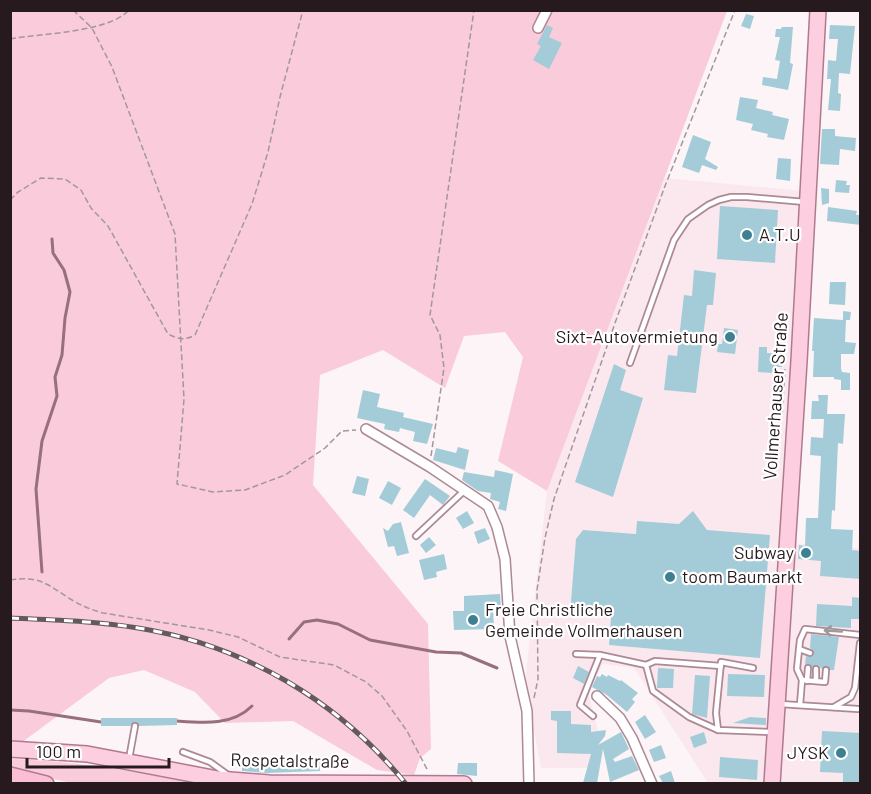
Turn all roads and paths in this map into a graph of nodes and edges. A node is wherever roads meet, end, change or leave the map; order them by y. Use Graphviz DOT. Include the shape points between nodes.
graph roads {
  1 [pos="73,10"];
  2 [pos="129,10"];
  3 [pos="303,10"];
  4 [pos="474,10"];
  5 [pos="547,10"];
  6 [pos="735,10"];
  7 [pos="818,10"];
  8 [pos="92,28"];
  9 [pos="538,28"];
  10 [pos="10,39"];
  11 [pos="10,200"];
  12 [pos="808,202"];
  13 [pos="180,339"];
  14 [pos="630,363"];
  15 [pos="366,429"];
  16 [pos="430,467"];
  17 [pos="465,490"];
  18 [pos="416,536"];
  19 [pos="10,580"];
  20 [pos="861,635"];
  21 [pos="861,643"];
  22 [pos="799,649"];
  23 [pos="810,652"];
  24 [pos="576,654"];
  25 [pos="600,655"];
  26 [pos="646,665"];
  27 [pos="721,666"];
  28 [pos="753,668"];
  29 [pos="808,668"];
  30 [pos="816,669"];
  31 [pos="826,670"];
  32 [pos="805,680"];
  33 [pos="816,681"];
  34 [pos="597,696"];
  35 [pos="778,704"];
  36 [pos="800,705"];
  37 [pos="834,708"];
  38 [pos="858,709"];
  39 [pos="527,711"];
  40 [pos="593,716"];
  41 [pos="135,726"];
  42 [pos="718,730"];
  43 [pos="777,733"];
  44 [pos="10,749"];
  45 [pos="183,752"];
  46 [pos="128,761"];
  47 [pos="10,775"];
  48 [pos="235,780"];
  49 [pos="46,783"];
  50 [pos="434,783"];
  51 [pos="464,783"];
  52 [pos="530,783"];
  53 [pos="652,783"];
  54 [pos="772,783"];
  1 -- 8 [label="path"];
  2 -- 8 [label="path" via="124,16"];
  3 -- 13 [label="path" via="252,204 195,334"];
  4 -- 16 [label="path" via="430,315 440,335 444,368"];
  5 -- 9 [label="street"];
  6 -- 39 [label="path" via="665,186 554,499 537,590 538,679"];
  7 -- 12 [label="main road, Vollmerhauser Straße"];
  8 -- 10 [label="path"];
  8 -- 13 [label="path" via="135,124 175,234"];
  11 -- 13 [label="path" via="41,178 65,179 81,190 108,226 168,334"];
  12 -- 14 [label="lane" via="731,197 713,202 688,219 674,240"];
  12 -- 35 [label="main road, Vollmerhauser Straße"];
  13 -- 15 [label="path" via="184,399 177,484 213,492 245,490 285,475 325,448 342,431"];
  15 -- 16 [label="street"];
  16 -- 17 [label="street"];
  17 -- 18 [label="lane"];
  17 -- 39 [label="street" via="488,506 497,527 505,559 510,636"];
  19 -- 50 [label="path" via="47,584 103,613 238,637 280,657 325,663 350,674 366,682 394,711"];
  20 -- 22 [label="lane, one-way" via="805,630"];
  21 -- 37 [label="lane" via="855,688 851,697"];
  22 -- 23 [label="lane"];
  22 -- 32 [label="lane" via="797,669"];
  24 -- 25 [label="lane"];
  25 -- 26 [label="lane"];
  25 -- 40 [label="lane" via="580,705"];
  26 -- 27 [label="lane" via="655,661"];
  26 -- 42 [label="lane" via="652,691 689,717"];
  27 -- 28 [label="lane" via="721,662"];
  27 -- 42 [label="lane"];
  29 -- 32 [label="lane"];
  30 -- 33 [label="lane"];
  31 -- 33 [label="lane" via="825,682"];
  32 -- 33 [label="lane"];
  32 -- 36 [label="lane"];
  34 -- 53 [label="street" via="621,718"];
  35 -- 36 [label="lane"];
  35 -- 43 [label="main road, Vollmerhauser Straße"];
  36 -- 37 [label="lane"];
  37 -- 38 [label="lane"];
  39 -- 52 [label="street"];
  41 -- 46 [label="lane"];
  42 -- 43 [label="lane"];
  43 -- 54 [label="main road, Vollmerhauser Straße"];
  44 -- 46 [label="main road, Rospetalstraße"];
  45 -- 48 [label="lane" via="210,762"];
  46 -- 48 [label="main road, Rospetalstraße"];
  47 -- 49 [label="highway"];
  48 -- 50 [label="main road, Rospetalstraße"];
  50 -- 51 [label="main road, Rospetalstraße"];
}
